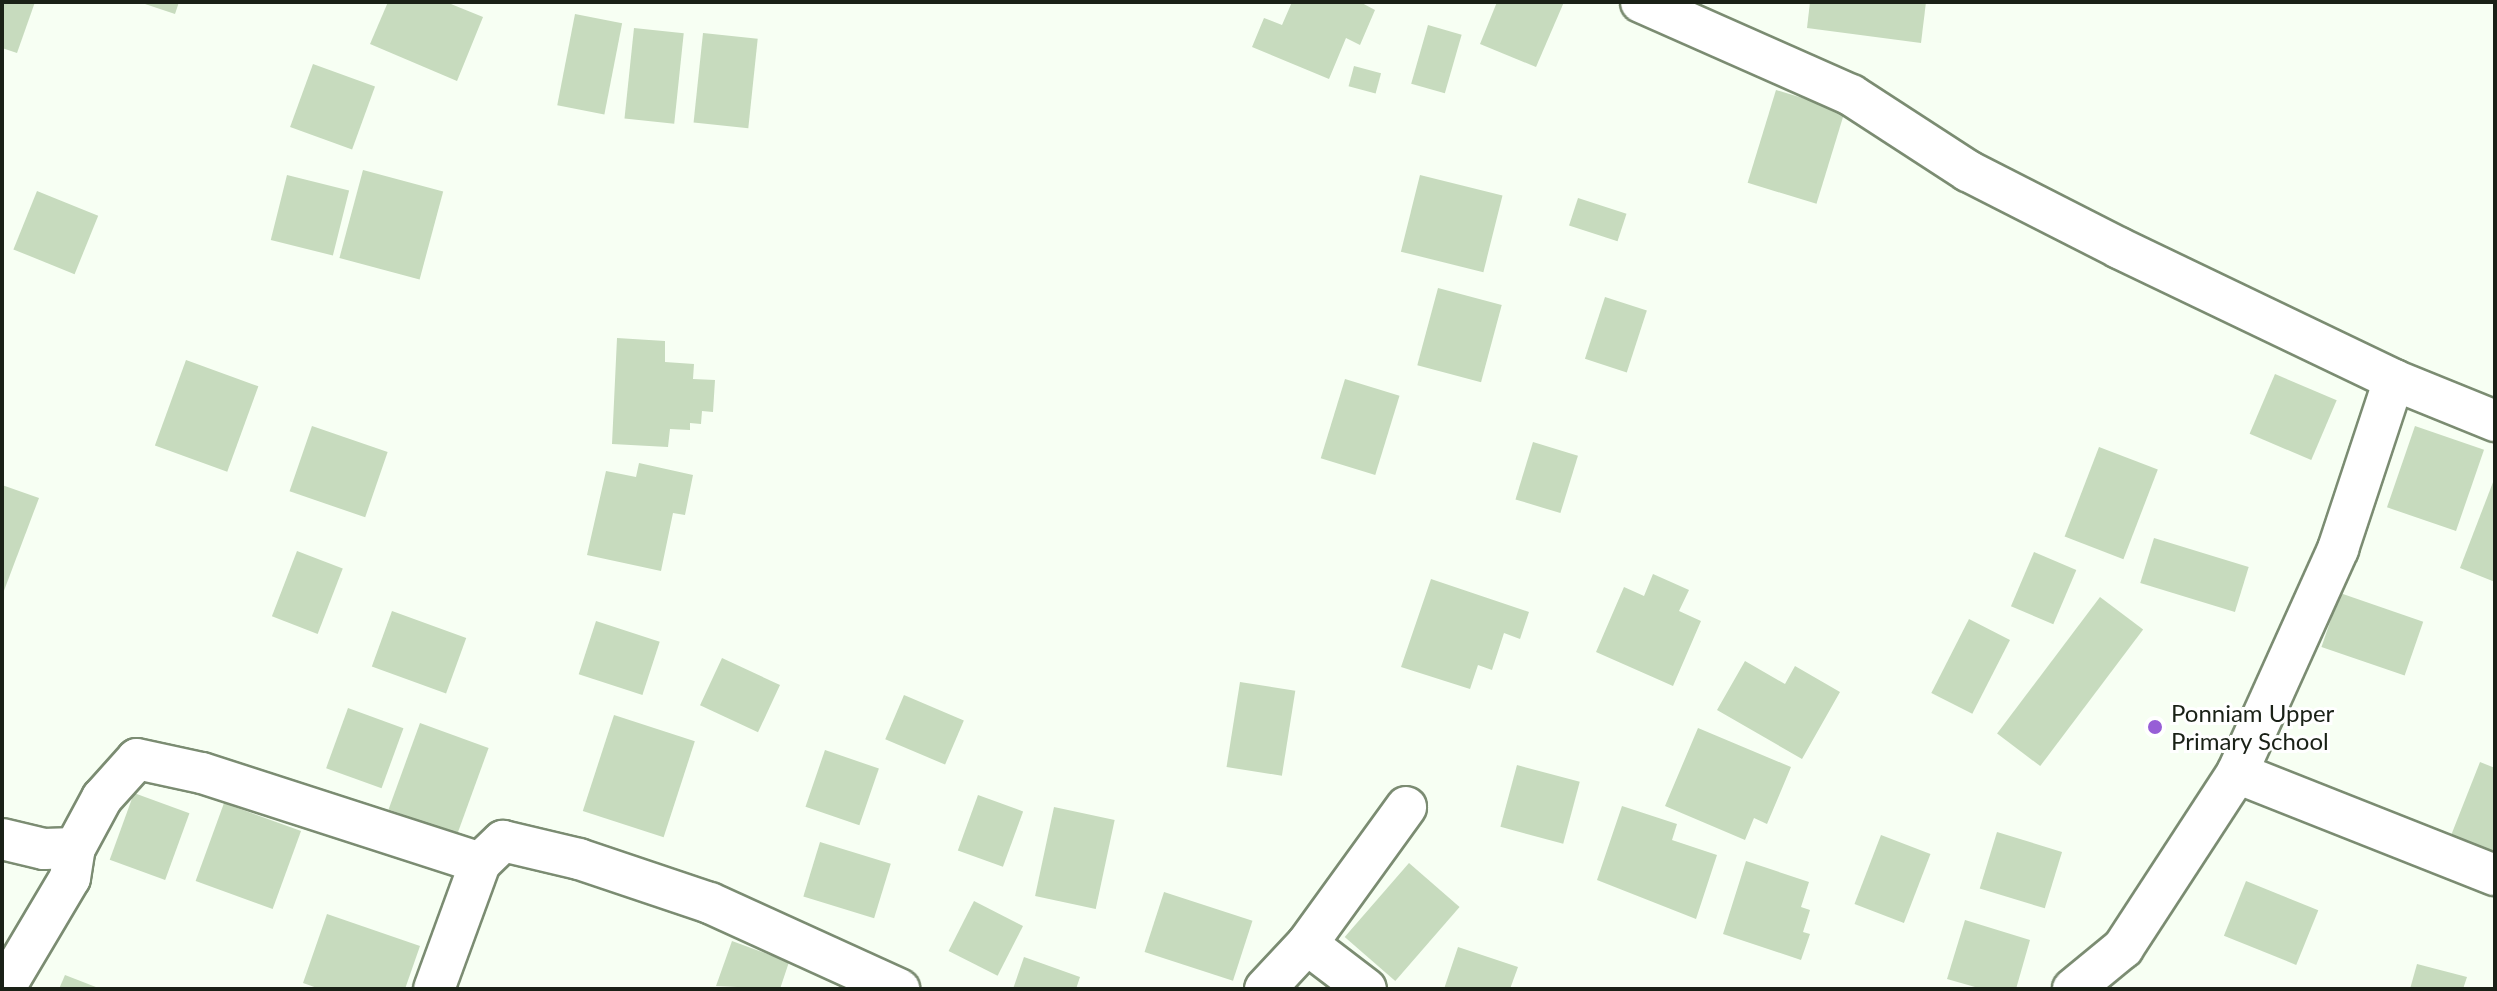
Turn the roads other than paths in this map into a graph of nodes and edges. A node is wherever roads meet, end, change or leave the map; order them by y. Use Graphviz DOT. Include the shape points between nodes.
graph roads {
  1 [pos="1641,2"];
  2 [pos="2394,380"];
  3 [pos="2495,421"];
  4 [pos="2237,773"];
  5 [pos="1406,807"];
  6 [pos="2,839"];
  7 [pos="75,848"];
  8 [pos="480,863"];
  9 [pos="2495,875"];
  10 [pos="1307,944"];
  11 [pos="4,989"];
  12 [pos="434,989"];
  13 [pos="899,989"];
  14 [pos="1265,989"];
  15 [pos="1366,989"];
  16 [pos="2073,989"];
  1 -- 2 [label="street" via="1851,95 1968,171"];
  2 -- 3 [label="street"];
  2 -- 4 [label="street" via="2338,549"];
  4 -- 9 [label="street"];
  4 -- 16 [label="street" via="2123,948"];
  5 -- 10 [label="street"];
  6 -- 7 [label="street" via="44,849"];
  7 -- 8 [label="street" via="102,798 137,759 202,773"];
  7 -- 11 [label="street" via="70,878"];
  8 -- 12 [label="street"];
  8 -- 13 [label="street" via="503,841 579,859 710,903"];
  10 -- 14 [label="street"];
  10 -- 15 [label="street"];
}
